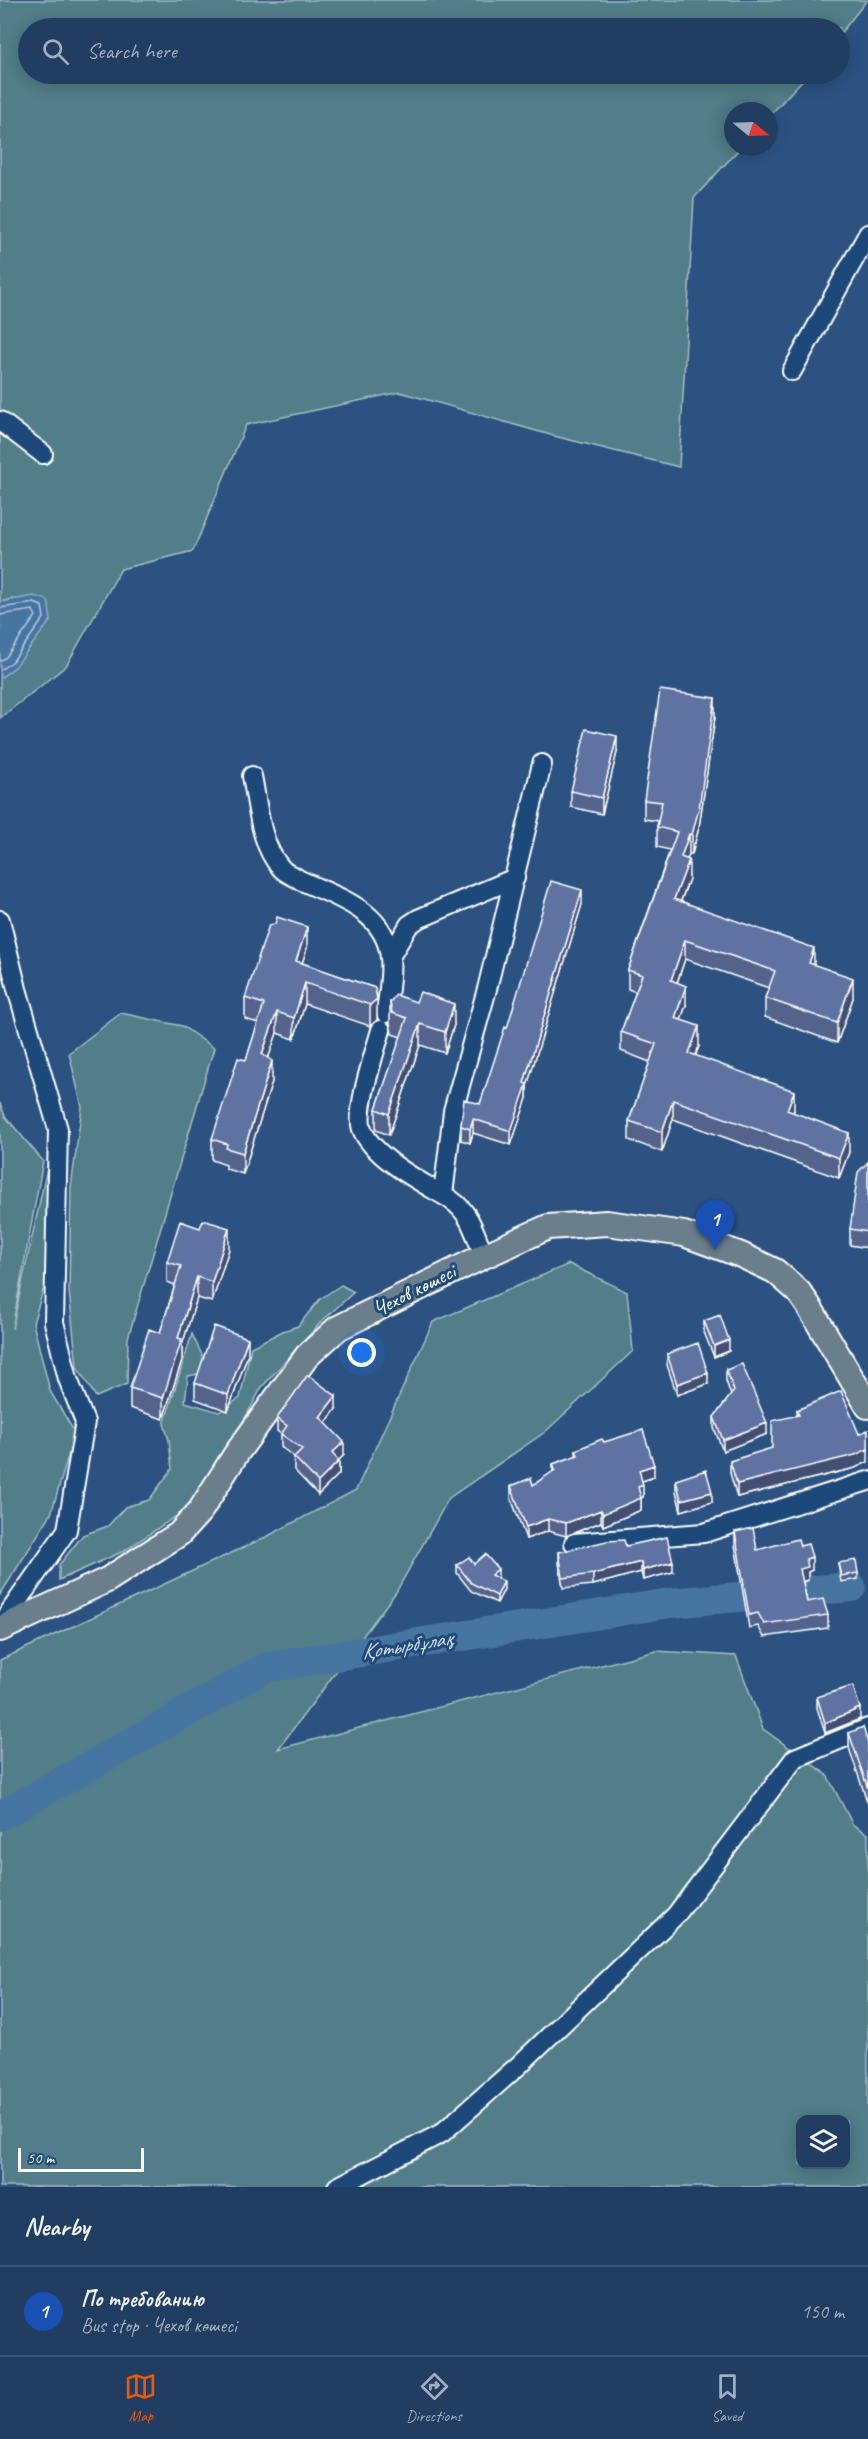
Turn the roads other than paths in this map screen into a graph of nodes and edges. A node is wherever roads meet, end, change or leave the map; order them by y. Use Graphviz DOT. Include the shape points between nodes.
graph roads {
  1 [pos="868,234"];
  2 [pos="792,371"];
  3 [pos="0,421"];
  4 [pos="43,454"];
  5 [pos="543,764"];
  6 [pos="252,776"];
  7 [pos="515,878"];
  8 [pos="0,920"];
  9 [pos="390,957"];
  10 [pos="443,1195"];
  11 [pos="484,1256"];
  12 [pos="868,1406"];
  13 [pos="868,1481"];
  14 [pos="574,1543"];
  15 [pos="0,1627"];
  16 [pos="868,1728"];
  17 [pos="338,2187"];
  1 -- 2 [label="street"];
  3 -- 4 [label="street"];
  5 -- 7 [label="street"];
  6 -- 9 [label="street" via="272,857 282,870 371,916 385,936"];
  7 -- 9 [label="street" via="418,919 409,925"];
  7 -- 10 [label="street" via="453,1111"];
  8 -- 15 [label="street" via="58,1129 54,1322 68,1379 85,1422 67,1530"];
  9 -- 10 [label="street" via="383,1021 362,1103 362,1129 386,1158"];
  10 -- 11 [label="street" via="458,1203 466,1214"];
  11 -- 12 [label="main road, Чехов көшесі" via="548,1227 608,1222 684,1234 741,1255 775,1271 798,1291"];
  11 -- 15 [label="main road, Чехов көшесі" via="338,1328 307,1356 200,1511 179,1533 107,1580"];
  13 -- 14 [label="street" via="704,1533"];
  16 -- 17 [label="street" via="795,1758 676,1916 442,2133"];
}
